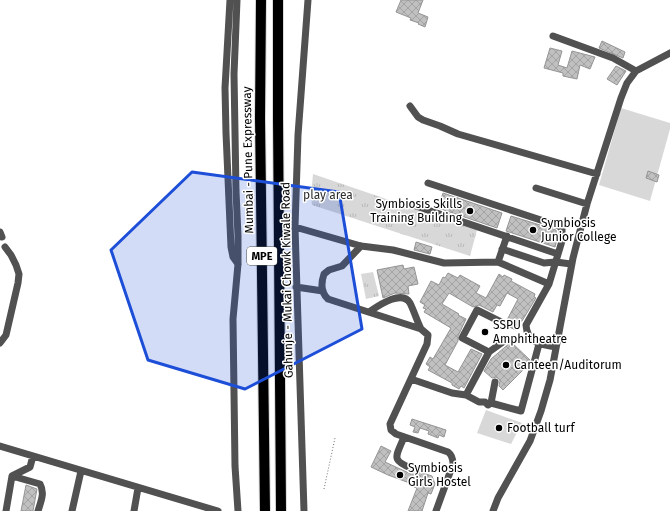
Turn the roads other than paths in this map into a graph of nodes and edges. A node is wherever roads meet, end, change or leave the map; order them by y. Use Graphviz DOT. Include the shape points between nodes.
graph roads {
  1 [pos="230,0"];
  2 [pos="237,0"];
  3 [pos="261,0"];
  4 [pos="278,0"];
  5 [pos="308,0"];
  6 [pos="553,36"];
  7 [pos="670,53"];
  8 [pos="636,71"];
  9 [pos="410,106"];
  10 [pos="597,174"];
  11 [pos="428,183"];
  12 [pos="536,188"];
  13 [pos="412,204"];
  14 [pos="586,204"];
  15 [pos="295,227"];
  16 [pos="506,236"];
  17 [pos="361,246"];
  18 [pos="5,248"];
  19 [pos="502,249"];
  20 [pos="558,254"];
  21 [pos="498,262"];
  22 [pos="556,262"];
  23 [pos="238,264"];
  24 [pos="572,264"];
  25 [pos="549,284"];
  26 [pos="296,287"];
  27 [pos="323,291"];
  28 [pos="369,312"];
  29 [pos="503,323"];
  30 [pos="421,329"];
  31 [pos="507,339"];
  32 [pos="0,343"];
  33 [pos="539,344"];
  34 [pos="556,347"];
  35 [pos="489,352"];
  36 [pos="411,379"];
  37 [pos="495,382"];
  38 [pos="466,395"];
  39 [pos="491,403"];
  40 [pos="404,437"];
  41 [pos="0,446"];
  42 [pos="33,456"];
  43 [pos="413,469"];
  44 [pos="81,471"];
  45 [pos="12,476"];
  46 [pos="138,488"];
  47 [pos="6,511"];
  48 [pos="38,511"];
  49 [pos="72,511"];
  50 [pos="134,511"];
  51 [pos="218,511"];
  52 [pos="238,511"];
  53 [pos="265,511"];
  54 [pos="280,511"];
  55 [pos="304,511"];
  56 [pos="436,511"];
  57 [pos="493,511"];
  1 -- 23 [label="street" via="225,88 226,133 231,247"];
  2 -- 23 [label="street" via="234,74"];
  3 -- 53 [label="highway, Mumbai - Pune Expressway / MPE"];
  4 -- 54 [label="highway, MPE"];
  5 -- 15 [label="street, Gahunje - Mukai Chowk Kiwale Road" via="298,135"];
  6 -- 8 [label="street" via="613,58"];
  7 -- 8 [label="street"];
  8 -- 10 [label="street" via="620,98"];
  9 -- 10 [label="street" via="423,120 458,134"];
  10 -- 14 [label="street"];
  11 -- 20 [label="street" via="559,226 563,233"];
  12 -- 14 [label="street"];
  13 -- 16 [label="street"];
  14 -- 24 [label="street"];
  15 -- 17 [label="street"];
  15 -- 26 [label="street, Gahunje - Mukai Chowk Kiwale Road"];
  16 -- 19 [label="street"];
  16 -- 20 [label="street"];
  17 -- 21 [label="street" via="393,250 444,263"];
  17 -- 27 [label="street" via="342,266 324,274"];
  18 -- 32 [label="street" via="16,265 18,283 6,335"];
  19 -- 21 [label="street"];
  19 -- 22 [label="street" via="544,263"];
  20 -- 22 [label="street"];
  21 -- 25 [label="street"];
  22 -- 24 [label="street"];
  22 -- 25 [label="street"];
  23 -- 52 [label="street" via="233,319 234,466"];
  24 -- 34 [label="street"];
  25 -- 33 [label="street" via="526,325 529,336"];
  26 -- 27 [label="street"];
  26 -- 55 [label="street, Gahunje - Mukai Chowk Kiwale Road"];
  27 -- 28 [label="street" via="328,299"];
  28 -- 30 [label="street"];
  28 -- 30 [label="street" via="393,299 404,297 410,303"];
  29 -- 35 [label="street" via="477,310 462,338"];
  30 -- 36 [label="street" via="428,335 428,340"];
  31 -- 35 [label="street"];
  33 -- 34 [label="street"];
  33 -- 39 [label="street" via="521,411"];
  34 -- 57 [label="street" via="546,392 530,441"];
  35 -- 38 [label="street"];
  36 -- 38 [label="street"];
  36 -- 40 [label="street" via="390,424 393,432"];
  37 -- 39 [label="street"];
  38 -- 39 [label="street" via="488,405"];
  40 -- 43 [label="street" via="397,460"];
  40 -- 56 [label="street" via="448,452 453,457 451,471"];
  41 -- 42 [label="street"];
  42 -- 44 [label="street"];
  42 -- 45 [label="street" via="30,467"];
  44 -- 46 [label="street"];
  44 -- 49 [label="street"];
  45 -- 47 [label="street"];
  45 -- 48 [label="street" via="40,484 43,494"];
  46 -- 50 [label="street"];
  46 -- 51 [label="street"];
}
